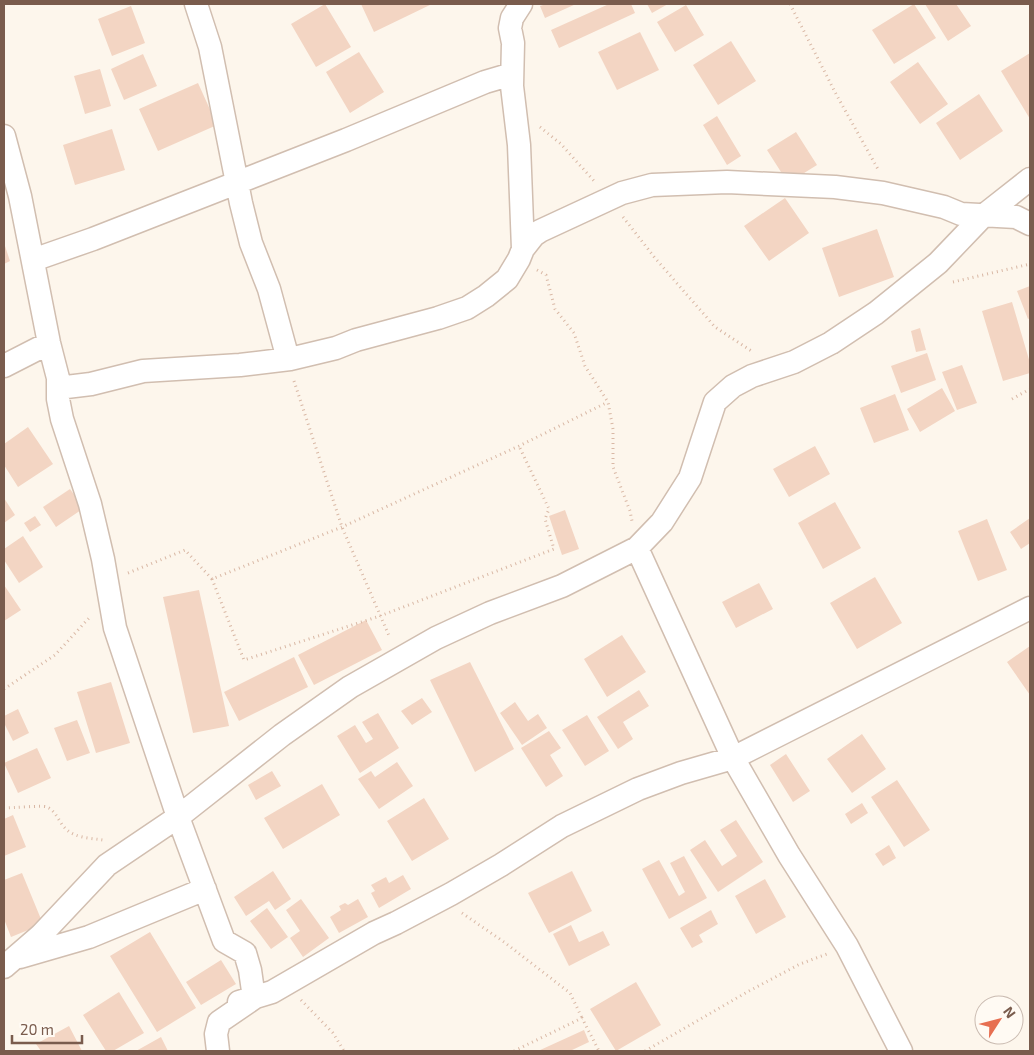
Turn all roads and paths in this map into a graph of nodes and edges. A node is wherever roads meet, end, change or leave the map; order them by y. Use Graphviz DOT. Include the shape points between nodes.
graph roads {
  1 [pos="196,4"];
  2 [pos="520,4"];
  3 [pos="790,4"];
  4 [pos="512,74"];
  5 [pos="514,106"];
  6 [pos="4,136"];
  7 [pos="1030,179"];
  8 [pos="236,182"];
  9 [pos="892,195"];
  10 [pos="609,199"];
  11 [pos="983,216"];
  12 [pos="1030,224"];
  13 [pos="521,254"];
  14 [pos="33,260"];
  15 [pos="1030,264"];
  16 [pos="952,282"];
  17 [pos="49,343"];
  18 [pos="288,359"];
  19 [pos="4,366"];
  20 [pos="781,366"];
  21 [pos="58,388"];
  22 [pos="1030,389"];
  23 [pos="1012,399"];
  24 [pos="608,402"];
  25 [pos="519,446"];
  26 [pos="342,527"];
  27 [pos="637,548"];
  28 [pos="212,579"];
  29 [pos="107,581"];
  30 [pos="1030,608"];
  31 [pos="94,613"];
  32 [pos="380,616"];
  33 [pos="398,658"];
  34 [pos="4,689"];
  35 [pos="733,758"];
  36 [pos="4,808"];
  37 [pos="178,817"];
  38 [pos="136,846"];
  39 [pos="205,889"];
  40 [pos="440,900"];
  41 [pos="847,946"];
  42 [pos="8,963"];
  43 [pos="283,985"];
  44 [pos="254,998"];
  45 [pos="582,1018"];
  46 [pos="218,1051"];
  47 [pos="344,1051"];
  48 [pos="514,1051"];
  49 [pos="599,1051"];
  50 [pos="645,1051"];
  51 [pos="901,1051"];
  1 -- 8 [label="street" via="210,47"];
  2 -- 4 [label="street" via="510,28"];
  3 -- 9 [label="path"];
  4 -- 5 [label="street"];
  4 -- 8 [label="street"];
  5 -- 10 [label="path" via="562,144"];
  5 -- 13 [label="street" via="520,153"];
  6 -- 14 [label="street"];
  7 -- 11 [label="street"];
  8 -- 14 [label="street"];
  8 -- 18 [label="street" via="251,243 269,289"];
  9 -- 10 [label="street" via="836,187 727,182 652,185"];
  9 -- 11 [label="street" via="961,214"];
  10 -- 13 [label="street" via="540,231"];
  10 -- 20 [label="path" via="715,327 769,363"];
  11 -- 12 [label="street" via="1016,217"];
  11 -- 20 [label="street" via="938,263 876,313 831,343"];
  13 -- 18 [label="street" via="507,278 466,308 336,348"];
  13 -- 24 [label="path" via="546,275 555,309 574,333 585,366"];
  14 -- 17 [label="street"];
  15 -- 16 [label="path"];
  17 -- 19 [label="street"];
  17 -- 21 [label="street"];
  18 -- 21 [label="street" via="143,371 91,384"];
  18 -- 26 [label="path"];
  20 -- 27 [label="street" via="733,386 715,402 690,478 662,522"];
  21 -- 29 [label="street" via="62,419 90,504"];
  22 -- 23 [label="path"];
  24 -- 25 [label="path"];
  24 -- 27 [label="path" via="613,429 613,467 630,511"];
  25 -- 26 [label="path"];
  25 -- 32 [label="path" via="549,509 545,519 554,549"];
  26 -- 28 [label="path"];
  26 -- 32 [label="path"];
  27 -- 33 [label="street" via="562,586 490,613"];
  27 -- 35 [label="street"];
  28 -- 29 [label="path" via="185,550"];
  28 -- 32 [label="path" via="244,660"];
  29 -- 37 [label="street" via="115,628"];
  30 -- 35 [label="street"];
  31 -- 34 [label="path" via="55,654"];
  32 -- 33 [label="path"];
  33 -- 37 [label="street" via="282,734"];
  35 -- 40 [label="street" via="638,789 562,826"];
  35 -- 41 [label="street"];
  36 -- 38 [label="path" via="46,806 72,833"];
  37 -- 38 [label="street"];
  37 -- 39 [label="street"];
  38 -- 42 [label="street" via="107,865 41,935"];
  39 -- 42 [label="street" via="89,936"];
  39 -- 44 [label="street" via="224,941 245,953"];
  40 -- 43 [label="street"];
  40 -- 45 [label="path" via="504,942 570,993"];
  41 -- 50 [label="path" via="800,964"];
  41 -- 51 [label="street"];
  43 -- 44 [label="street"];
  43 -- 47 [label="path" via="308,1005"];
  44 -- 46 [label="street" via="218,1022"];
  45 -- 48 [label="path"];
  45 -- 49 [label="path"];
}
